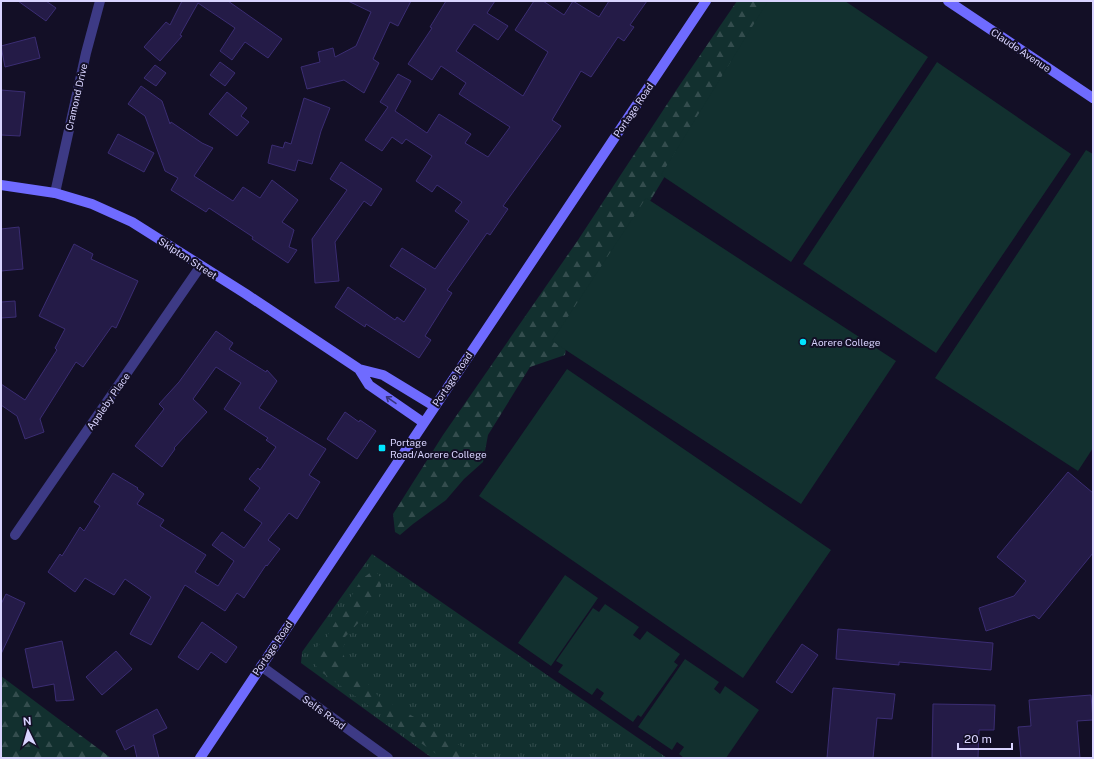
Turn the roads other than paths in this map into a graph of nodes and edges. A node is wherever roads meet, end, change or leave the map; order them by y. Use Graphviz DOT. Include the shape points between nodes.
graph roads {
  1 [pos="100,1"];
  2 [pos="706,1"];
  3 [pos="948,1"];
  4 [pos="1093,98"];
  5 [pos="1,184"];
  6 [pos="55,193"];
  7 [pos="200,267"];
  8 [pos="359,369"];
  9 [pos="434,406"];
  10 [pos="424,423"];
  11 [pos="15,535"];
  12 [pos="261,666"];
  13 [pos="200,758"];
  14 [pos="388,758"];
  1 -- 6 [label="street, Cramond Drive"];
  2 -- 9 [label="main road, Portage Road"];
  3 -- 4 [label="main road, Claude Avenue"];
  5 -- 6 [label="main road, Skipton Street"];
  6 -- 7 [label="main road, Skipton Street" via="92,204 132,222"];
  7 -- 8 [label="main road, Skipton Street" via="246,294"];
  7 -- 11 [label="street, Appleby Place"];
  8 -- 9 [label="main road, Skipton Street" via="383,375"];
  10 -- 8 [label="main road, Skipton Street, one-way" via="369,385"];
  9 -- 10 [label="main road, Portage Road"];
  10 -- 12 [label="main road, Portage Road"];
  12 -- 13 [label="main road, Portage Road"];
  12 -- 14 [label="street, Selfs Road"];
}
